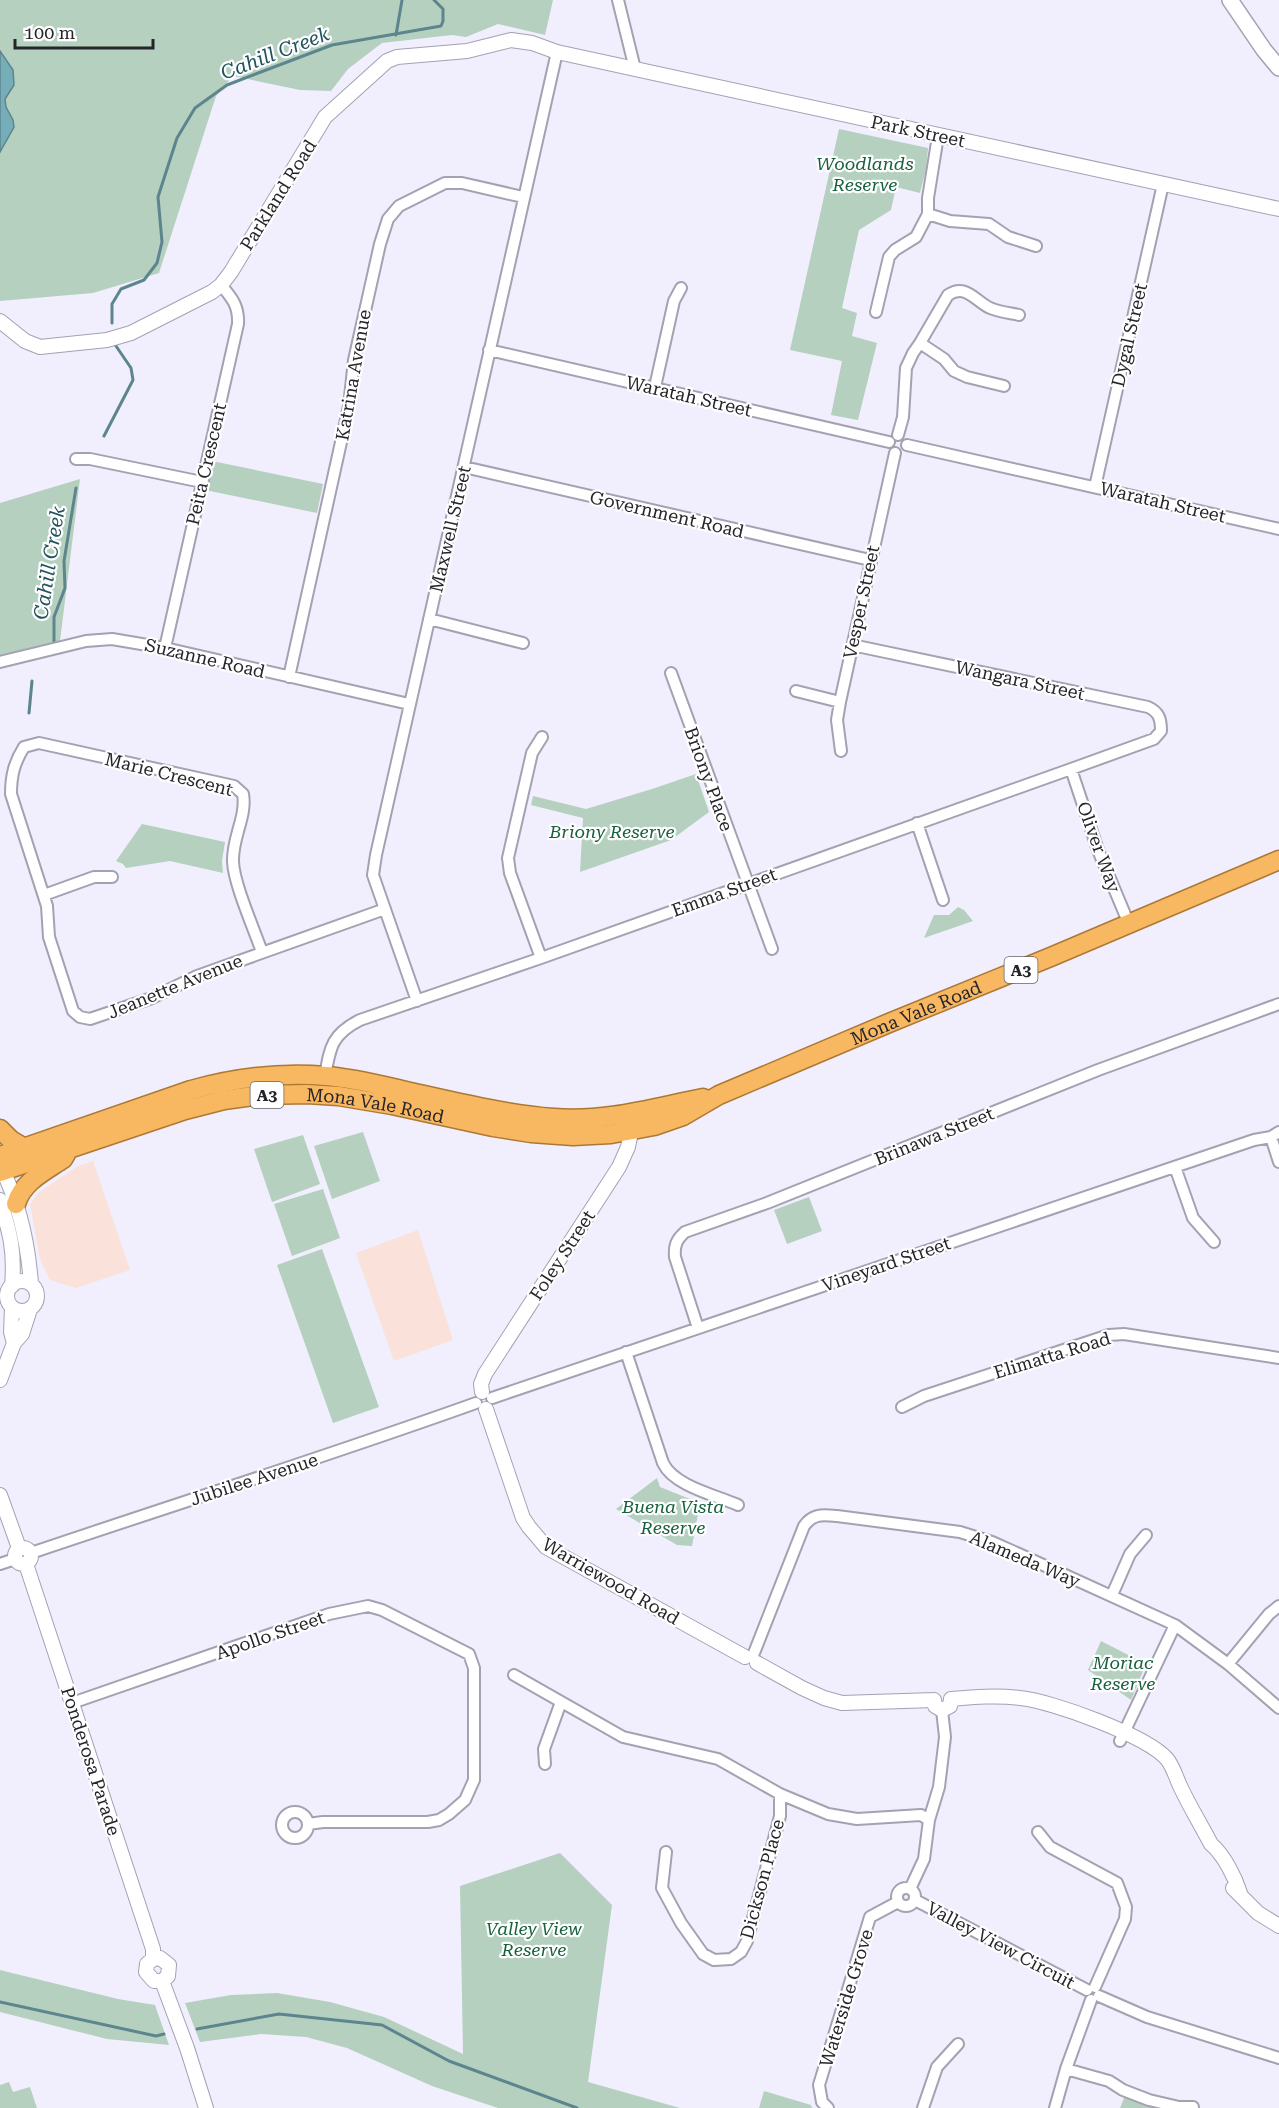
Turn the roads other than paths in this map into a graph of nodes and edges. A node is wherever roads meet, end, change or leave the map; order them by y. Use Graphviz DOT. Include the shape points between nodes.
graph roads {
  1 [pos="618,0"];
  2 [pos="1230,0"];
  3 [pos="557,52"];
  4 [pos="1279,68"];
  5 [pos="635,69"];
  6 [pos="938,136"];
  7 [pos="1163,184"];
  8 [pos="523,197"];
  9 [pos="1279,209"];
  10 [pos="928,214"];
  11 [pos="1036,246"];
  12 [pos="221,285"];
  13 [pos="681,288"];
  14 [pos="876,312"];
  15 [pos="1019,315"];
  16 [pos="0,321"];
  17 [pos="920,343"];
  18 [pos="489,350"];
  19 [pos="1004,386"];
  20 [pos="655,387"];
  21 [pos="894,438"];
  22 [pos="907,445"];
  23 [pos="895,453"];
  24 [pos="76,459"];
  25 [pos="464,467"];
  26 [pos="202,482"];
  27 [pos="1095,487"];
  28 [pos="1279,529"];
  29 [pos="870,560"];
  30 [pos="429,620"];
  31 [pos="523,643"];
  32 [pos="852,645"];
  33 [pos="165,648"];
  34 [pos="0,662"];
  35 [pos="671,673"];
  36 [pos="289,677"];
  37 [pos="796,691"];
  38 [pos="840,702"];
  39 [pos="409,704"];
  40 [pos="542,737"];
  41 [pos="1154,739"];
  42 [pos="39,743"];
  43 [pos="841,751"];
  44 [pos="1071,769"];
  45 [pos="917,823"];
  46 [pos="1279,860"];
  47 [pos="112,877"];
  48 [pos="747,884"];
  49 [pos="44,895"];
  50 [pos="943,900"];
  51 [pos="385,909"];
  52 [pos="1129,924"];
  53 [pos="772,949"];
  54 [pos="262,952"];
  55 [pos="541,958"];
  56 [pos="417,1001"];
  57 [pos="1279,1004"];
  58 [pos="325,1076"];
  59 [pos="261,1095"];
  60 [pos="351,1098"];
  61 [pos="633,1122"];
  62 [pos="0,1129"];
  63 [pos="1275,1135"];
  64 [pos="23,1147"];
  65 [pos="71,1148"];
  66 [pos="1279,1162"];
  67 [pos="1,1166"];
  68 [pos="1175,1167"];
  69 [pos="8,1202"];
  70 [pos="5,1226"];
  71 [pos="1214,1242"];
  72 [pos="31,1284"];
  73 [pos="12,1286"];
  74 [pos="12,1308"];
  75 [pos="30,1309"];
  76 [pos="698,1328"];
  77 [pos="14,1343"];
  78 [pos="626,1352"];
  79 [pos="1279,1358"];
  80 [pos="0,1380"];
  81 [pos="484,1400"];
  82 [pos="902,1407"];
  83 [pos="0,1495"];
  84 [pos="738,1505"];
  85 [pos="1146,1535"];
  86 [pos="23,1556"];
  87 [pos="0,1564"];
  88 [pos="1112,1595"];
  89 [pos="1279,1606"];
  90 [pos="1175,1625"];
  91 [pos="752,1657"];
  92 [pos="1228,1664"];
  93 [pos="514,1675"];
  94 [pos="72,1702"];
  95 [pos="561,1702"];
  96 [pos="942,1703"];
  97 [pos="1279,1708"];
  98 [pos="1121,1737"];
  99 [pos="545,1764"];
  100 [pos="780,1794"];
  101 [pos="929,1820"];
  102 [pos="309,1824"];
  103 [pos="1038,1832"];
  104 [pos="666,1852"];
  105 [pos="910,1889"];
  106 [pos="915,1900"];
  107 [pos="898,1902"];
  108 [pos="1279,1926"];
  109 [pos="1093,1993"];
  110 [pos="958,2044"];
  111 [pos="1279,2058"];
  112 [pos="1066,2069"];
  113 [pos="1193,2107"];
  114 [pos="206,2108"];
  115 [pos="828,2108"];
  116 [pos="923,2108"];
  117 [pos="1056,2108"];
  1 -- 5 [label="street"];
  2 -- 4 [label="main road"];
  3 -- 5 [label="street, Park Street"];
  3 -- 8 [label="street, Maxwell Street"];
  3 -- 12 [label="street, Parkland Road" via="511,40 467,51 387,61 325,117"];
  5 -- 6 [label="street, Park Street"];
  6 -- 7 [label="street, Park Street"];
  6 -- 10 [label="street"];
  7 -- 9 [label="street, Park Street"];
  7 -- 27 [label="street, Dygal Street"];
  8 -- 18 [label="street, Maxwell Street"];
  8 -- 36 [label="street, Katrina Avenue" via="462,183 445,183 399,206 388,219 354,360 349,406"];
  10 -- 11 [label="street" via="950,221 988,224 1008,237"];
  10 -- 14 [label="street" via="915,237 889,257"];
  12 -- 16 [label="street, Parkland Road" via="131,333 107,340 40,347"];
  12 -- 26 [label="street, Peita Crescent" via="235,301 238,324"];
  13 -- 20 [label="street" via="674,301"];
  15 -- 17 [label="street" via="992,309 972,294 954,291 944,300"];
  17 -- 19 [label="street" via="954,371"];
  17 -- 21 [label="street" via="906,368 903,417"];
  18 -- 20 [label="street, Waratah Street"];
  18 -- 25 [label="street, Maxwell Street"];
  20 -- 21 [label="street, Waratah Street"];
  21 -- 22 [label="street" via="904,438"];
  21 -- 23 [label="street" via="890,450"];
  22 -- 23 [label="street" via="901,453"];
  22 -- 27 [label="street, Waratah Street"];
  23 -- 29 [label="street, Vesper Street"];
  24 -- 26 [label="street"];
  25 -- 29 [label="street, Government Road"];
  25 -- 30 [label="street, Maxwell Street"];
  26 -- 33 [label="street, Peita Crescent"];
  27 -- 28 [label="street, Waratah Street"];
  29 -- 32 [label="street, Vesper Street"];
  30 -- 31 [label="street"];
  30 -- 39 [label="street, Maxwell Street"];
  32 -- 38 [label="street, Vesper Street"];
  32 -- 41 [label="street, Wangara Street" via="1148,707 1160,719 1161,730"];
  33 -- 34 [label="street, Suzanne Road" via="112,639 86,641"];
  33 -- 36 [label="street, Suzanne Road"];
  35 -- 48 [label="street, Briony Place"];
  36 -- 39 [label="street, Suzanne Road"];
  37 -- 38 [label="street"];
  38 -- 43 [label="street, Vesper Street" via="837,720"];
  39 -- 51 [label="street, Maxwell Street" via="373,876"];
  40 -- 55 [label="street" via="532,753 508,858"];
  41 -- 44 [label="street, Emma Street"];
  42 -- 49 [label="street, Jeanette Avenue" via="24,747 15,762 11,794"];
  42 -- 54 [label="street, Marie Crescent" via="234,786 243,794 245,805 234,839 233,864"];
  44 -- 45 [label="street, Emma Street"];
  44 -- 52 [label="street, Oliver Way" via="1098,850"];
  45 -- 48 [label="street, Emma Street"];
  45 -- 50 [label="street"];
  46 -- 52 [label="highway, Mona Vale Road / A3"];
  47 -- 49 [label="street" via="94,877"];
  48 -- 53 [label="street, Briony Place"];
  48 -- 55 [label="street, Emma Street"];
  49 -- 54 [label="street, Jeanette Avenue" via="49,937 73,1011 80,1017 90,1019 152,998"];
  51 -- 54 [label="street, Jeanette Avenue"];
  51 -- 56 [label="street, Maxwell Street"];
  52 -- 61 [label="highway, Mona Vale Road / A3" via="718,1095"];
  55 -- 56 [label="street, Emma Street"];
  56 -- 58 [label="street, Emma Street" via="345,1027 331,1046"];
  57 -- 76 [label="street, Brinawa Street" via="1098,1070 685,1232 674,1247 675,1257"];
  58 -- 59 [label="highway" via="315,1083 281,1087"];
  58 -- 60 [label="highway" via="328,1083"];
  58 -- 61 [label="highway, Mona Vale Road / A3" via="503,1112"];
  58 -- 64 [label="highway, Mona Vale Road / A3" via="261,1077 219,1083"];
  59 -- 60 [label="highway, Mona Vale Road / A3"];
  59 -- 65 [label="highway, Mona Vale Road / A3" via="184,1110"];
  60 -- 61 [label="highway, Mona Vale Road / A3" via="531,1133 611,1134"];
  61 -- 81 [label="street, Foley Street" via="619,1167 485,1374 481,1384"];
  62 -- 64 [label="highway"];
  63 -- 66 [label="street"];
  63 -- 68 [label="street, Vineyard Street"];
  64 -- 67 [label="highway, Mona Vale Road / A3"];
  65 -- 67 [label="highway, Mona Vale Road / A3"];
  65 -- 69 [label="highway" via="63,1159"];
  67 -- 69 [label="street"];
  68 -- 71 [label="street" via="1193,1218"];
  68 -- 76 [label="street, Vineyard Street"];
  69 -- 70 [label="street"];
  69 -- 72 [label="street" via="25,1239"];
  70 -- 73 [label="street" via="14,1254"];
  72 -- 73 [label="street" via="21,1281"];
  72 -- 75 [label="street" via="37,1297"];
  73 -- 74 [label="street" via="7,1295"];
  74 -- 75 [label="street"];
  74 -- 77 [label="street"];
  75 -- 77 [label="street" via="22,1334"];
  76 -- 78 [label="street, Vineyard Street"];
  77 -- 80 [label="street"];
  78 -- 81 [label="street, Vineyard Street"];
  78 -- 84 [label="street" via="668,1471 680,1481"];
  79 -- 82 [label="street, Elimatta Road" via="1124,1334 1109,1335"];
  81 -- 86 [label="street, Jubilee Avenue"];
  81 -- 91 [label="street, Warriewood Road" via="523,1518 546,1547"];
  83 -- 86 [label="street, Ponderosa Parade"];
  85 -- 88 [label="street" via="1130,1554"];
  86 -- 87 [label="street, Jubilee Avenue"];
  86 -- 94 [label="street, Ponderosa Parade"];
  88 -- 90 [label="street, Alameda Way"];
  88 -- 91 [label="street, Alameda Way" via="992,1542 960,1532 817,1516 807,1521 801,1532"];
  89 -- 92 [label="street"];
  90 -- 92 [label="street, Alameda Way"];
  90 -- 98 [label="street"];
  91 -- 96 [label="street, Warriewood Road" via="802,1688 842,1704"];
  92 -- 97 [label="street, Alameda Way"];
  93 -- 95 [label="street"];
  94 -- 102 [label="street, Apollo Street" via="329,1614 368,1606 469,1654 474,1668 474,1780 465,1800 439,1820 428,1822"];
  94 -- 114 [label="street, Ponderosa Parade" via="145,1923 153,1959 160,1958 169,1965 168,1976 162,1981"];
  95 -- 99 [label="street" via="544,1749"];
  95 -- 100 [label="street" via="623,1737 718,1759"];
  96 -- 98 [label="street, Warriewood Road" via="1008,1696 1031,1699 1073,1712"];
  96 -- 101 [label="street" via="945,1737 939,1786"];
  98 -- 108 [label="street, Warriewood Road" via="1149,1745 1173,1767 1179,1785 1240,1893 1254,1909"];
  100 -- 101 [label="street" via="828,1814 857,1819 921,1815"];
  100 -- 104 [label="street, Dickson Place" via="780,1816 747,1941 731,1959 708,1957 681,1923 662,1888"];
  101 -- 105 [label="street" via="924,1859"];
  103 -- 109 [label="street" via="1050,1847 1117,1883 1123,1897 1125,1919"];
  105 -- 106 [label="street"];
  105 -- 107 [label="street" via="899,1891"];
  106 -- 107 [label="street" via="906,1906"];
  106 -- 109 [label="street, Valley View Circuit"];
  107 -- 115 [label="street, Waterside Grove" via="870,1917 819,2085 822,2102"];
  109 -- 111 [label="street, Valley View Circuit" via="1147,2017"];
  109 -- 112 [label="street"];
  110 -- 116 [label="street" via="937,2067"];
  112 -- 113 [label="street" via="1109,2081 1149,2100"];
  112 -- 117 [label="street"];
}
